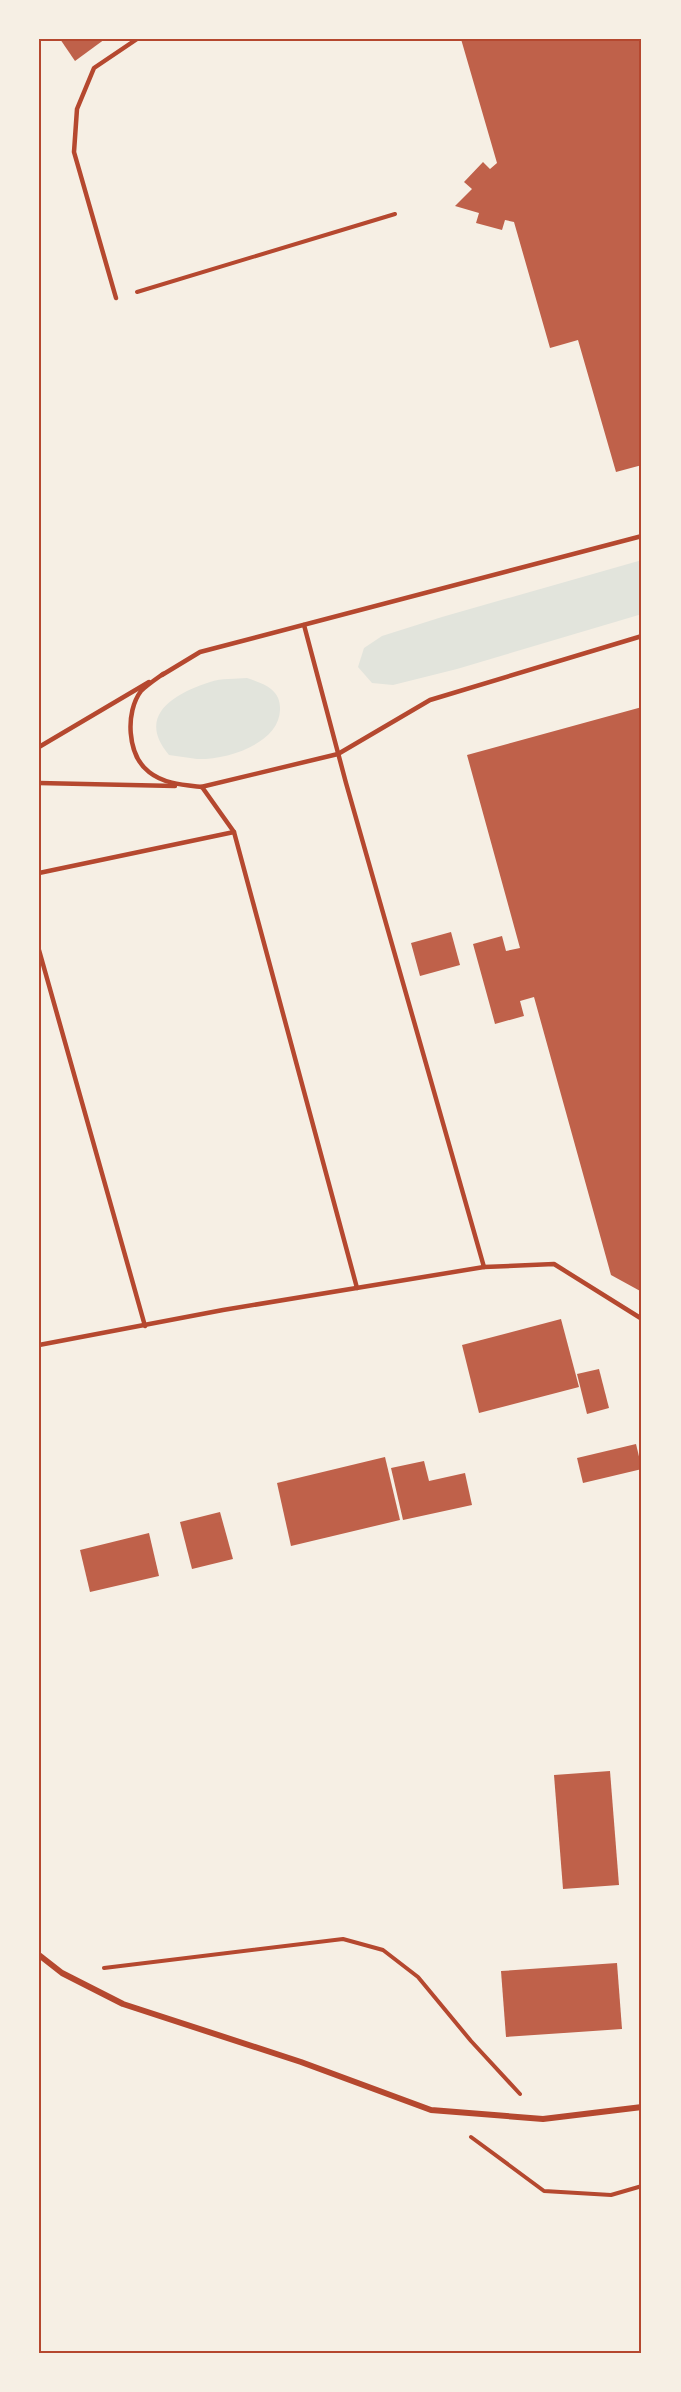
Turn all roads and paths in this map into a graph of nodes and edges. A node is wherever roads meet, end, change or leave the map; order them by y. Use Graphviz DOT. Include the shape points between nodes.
graph roads {
  1 [pos="137,39"];
  2 [pos="395,214"];
  3 [pos="116,298"];
  4 [pos="642,536"];
  5 [pos="304,625"];
  6 [pos="642,636"];
  7 [pos="163,674"];
  8 [pos="39,747"];
  9 [pos="338,754"];
  10 [pos="39,783"];
  11 [pos="202,787"];
  12 [pos="234,832"];
  13 [pos="39,873"];
  14 [pos="39,950"];
  15 [pos="484,1268"];
  16 [pos="357,1288"];
  17 [pos="642,1319"];
  18 [pos="145,1326"];
  19 [pos="39,1345"];
  20 [pos="39,1955"];
  21 [pos="62,1973"];
  22 [pos="642,2107"];
  23 [pos="543,2119"];
  24 [pos="468,2135"];
  25 [pos="642,2186"];
  1 -- 3 [label="lane" via="94,68 77,109 74,152"];
  2 -- 3 [label="path"];
  4 -- 5 [label="lane"];
  5 -- 7 [label="lane" via="200,652"];
  5 -- 9 [label="lane"];
  6 -- 9 [label="lane" via="430,700"];
  7 -- 8 [label="lane"];
  7 -- 11 [label="lane" via="141,692 130,718 132,747 148,772 171,783"];
  9 -- 11 [label="lane"];
  9 -- 15 [label="lane"];
  10 -- 11 [label="lane"];
  11 -- 12 [label="lane"];
  12 -- 13 [label="lane"];
  12 -- 16 [label="lane"];
  14 -- 18 [label="lane"];
  15 -- 16 [label="lane"];
  15 -- 17 [label="lane" via="554,1264"];
  16 -- 18 [label="lane"];
  18 -- 19 [label="lane"];
  20 -- 21 [label="street"];
  21 -- 23 [label="street" via="123,2004 301,2062 431,2110"];
  21 -- 23 [label="path" via="343,1939 383,1950 418,1977 471,2042"];
  22 -- 23 [label="street"];
  24 -- 25 [label="path" via="543,2191 611,2195"];
}
